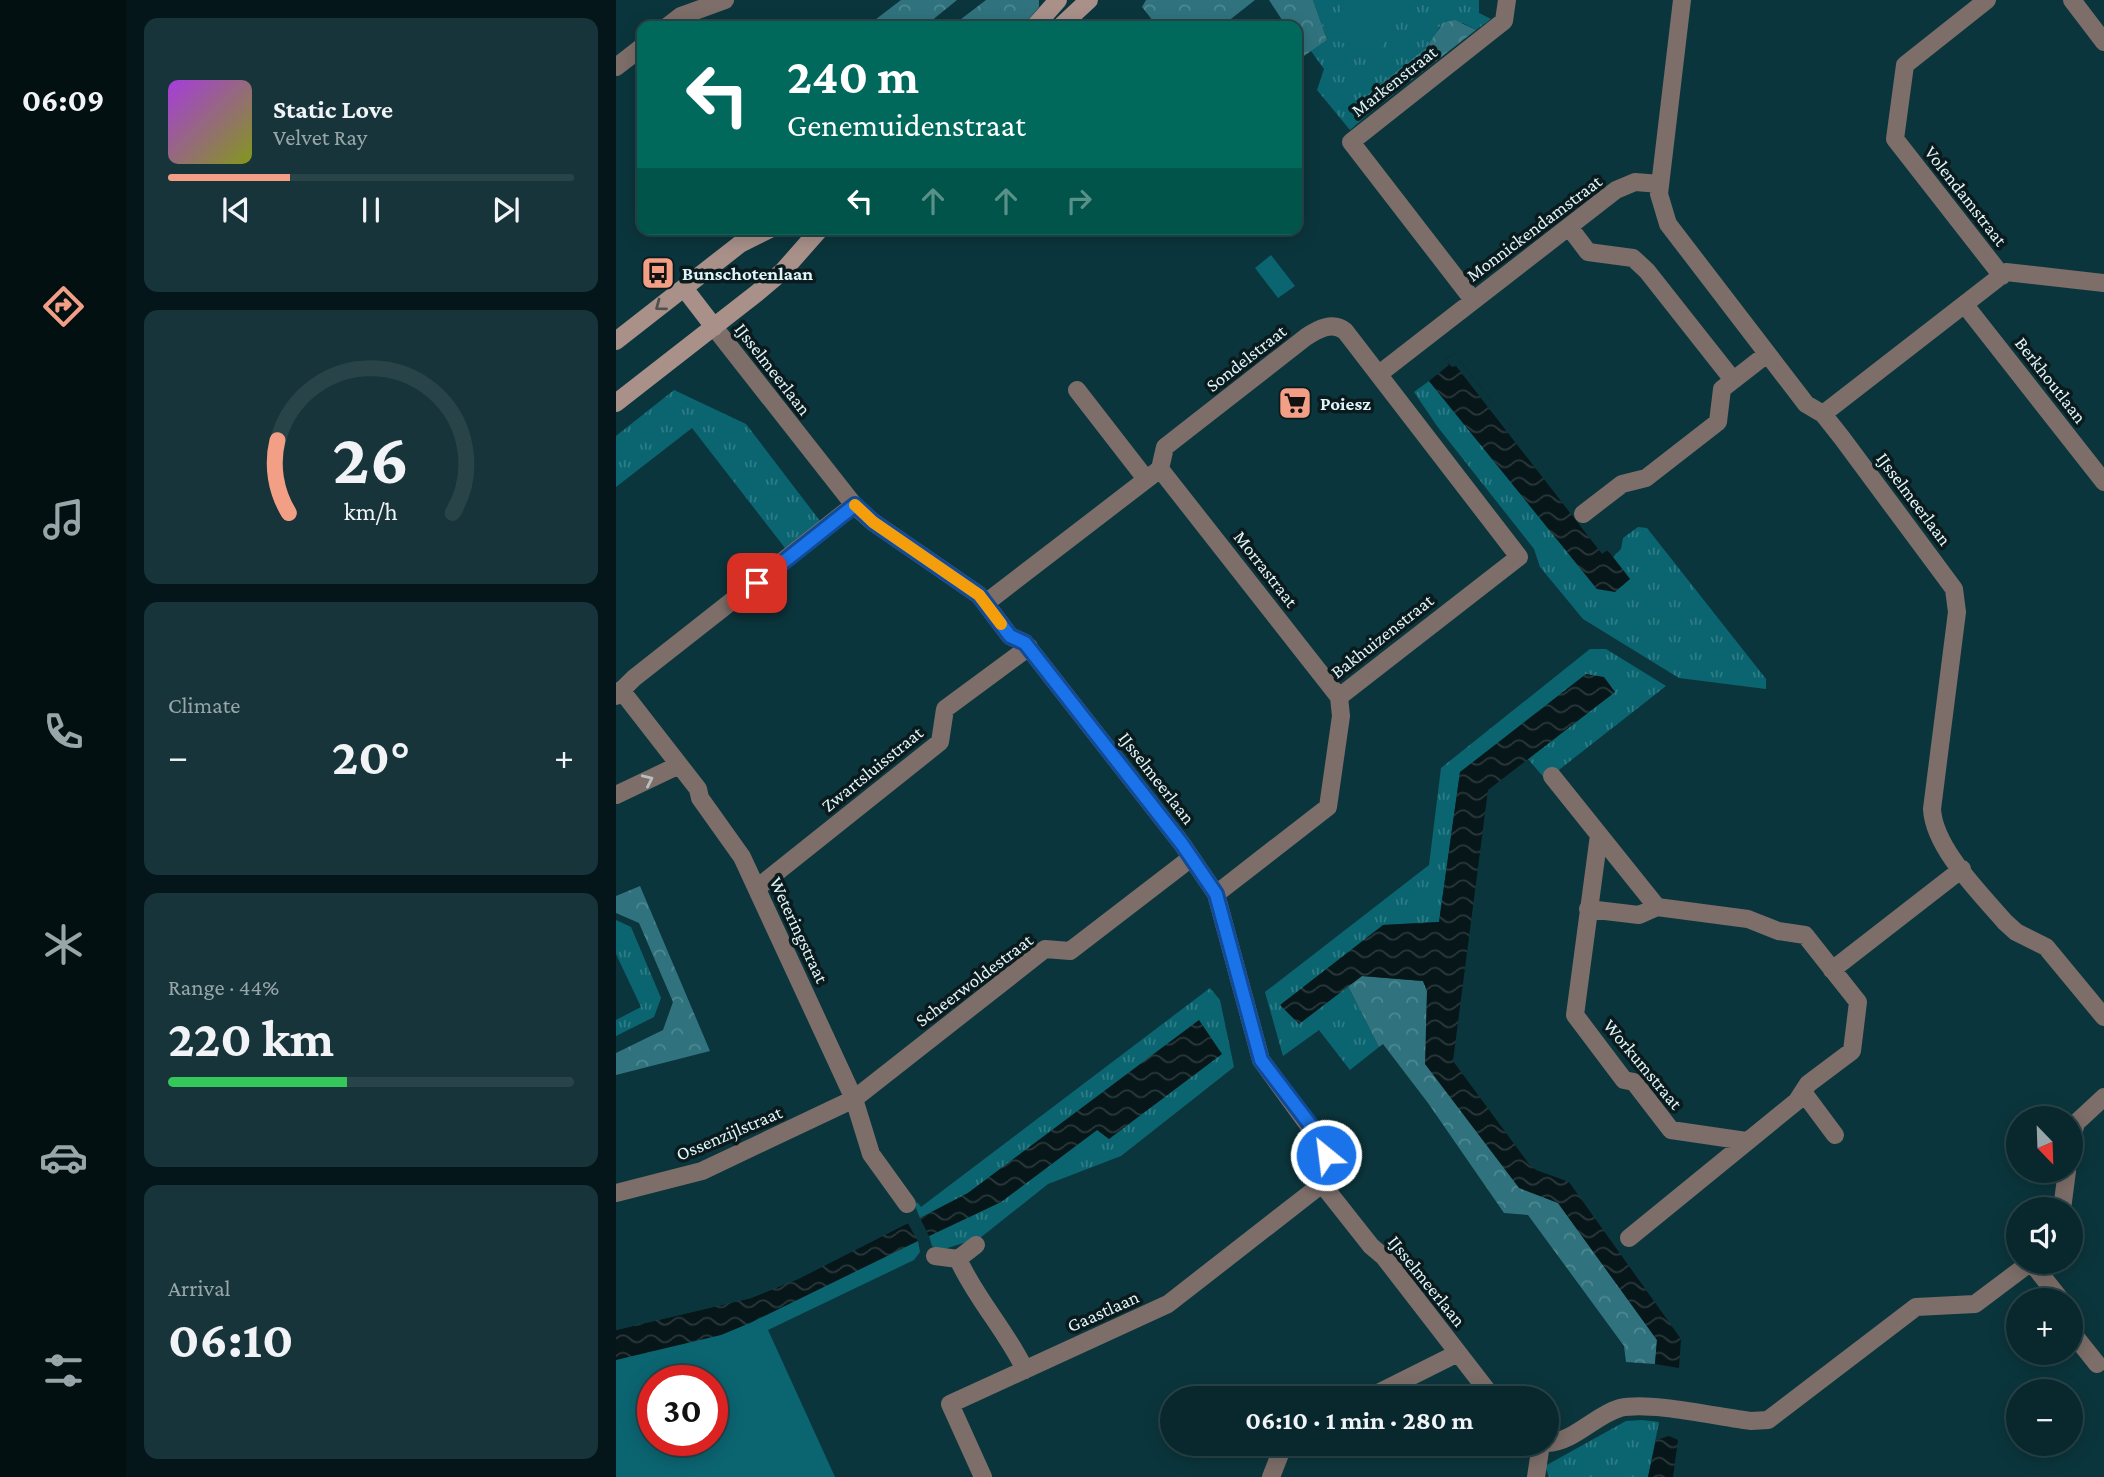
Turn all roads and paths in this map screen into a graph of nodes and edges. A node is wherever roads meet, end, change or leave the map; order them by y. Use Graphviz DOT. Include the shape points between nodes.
graph roads {
  1 [pos="1058,0"];
  2 [pos="1089,0"];
  3 [pos="1507,0"];
  4 [pos="1682,0"];
  5 [pos="1987,0"];
  6 [pos="2072,0"];
  7 [pos="713,2"];
  8 [pos="674,21"];
  9 [pos="1039,21"];
  10 [pos="1066,21"];
  11 [pos="2104,42"];
  12 [pos="637,51"];
  13 [pos="616,67"];
  14 [pos="1660,184"];
  15 [pos="1569,227"];
  16 [pos="757,235"];
  17 [pos="815,235"];
  18 [pos="2001,276"];
  19 [pos="2104,284"];
  20 [pos="684,288"];
  21 [pos="1474,300"];
  22 [pos="1965,305"];
  23 [pos="714,327"];
  24 [pos="616,341"];
  25 [pos="1767,354"];
  26 [pos="1379,374"];
  27 [pos="1733,380"];
  28 [pos="1077,390"];
  29 [pos="616,402"];
  30 [pos="1823,414"];
  31 [pos="1153,474"];
  32 [pos="2104,482"];
  33 [pos="855,505"];
  34 [pos="1583,514"];
  35 [pos="1519,557"];
  36 [pos="987,602"];
  37 [pos="1029,648"];
  38 [pos="619,693"];
  39 [pos="1339,697"];
  40 [pos="679,765"];
  41 [pos="1552,775"];
  42 [pos="616,795"];
  43 [pos="1599,835"];
  44 [pos="1191,858"];
  45 [pos="1962,869"];
  46 [pos="757,888"];
  47 [pos="1216,894"];
  48 [pos="1657,907"];
  49 [pos="1588,909"];
  50 [pos="1832,970"];
  51 [pos="2104,1017"];
  52 [pos="1803,1093"];
  53 [pos="2104,1097"];
  54 [pos="853,1099"];
  55 [pos="2083,1116"];
  56 [pos="1835,1135"];
  57 [pos="1746,1141"];
  58 [pos="1322,1184"];
  59 [pos="616,1193"];
  60 [pos="907,1204"];
  61 [pos="1629,1238"];
  62 [pos="976,1245"];
  63 [pos="935,1256"];
  64 [pos="958,1259"];
  65 [pos="2015,1274"];
  66 [pos="2040,1274"];
  67 [pos="2052,1288"];
  68 [pos="2083,1346"];
  69 [pos="1458,1353"];
  70 [pos="2097,1364"];
  71 [pos="1025,1370"];
  72 [pos="1392,1386"];
  73 [pos="1484,1386"];
  74 [pos="1559,1440"];
  75 [pos="1279,1456"];
  76 [pos="1539,1456"];
  77 [pos="983,1477"];
  78 [pos="1271,1477"];
  79 [pos="1536,1477"];
  1 -- 9 [label="main road"];
  2 -- 10 [label="main road"];
  3 -- 21 [label="street, Markenstraat" via="1504,21 1351,142"];
  4 -- 14 [label="street, IJsselmeerlaan"];
  5 -- 18 [label="street, Volendamstraat" via="1905,65 1895,139"];
  6 -- 11 [label="street"];
  7 -- 8 [label="street"];
  12 -- 13 [label="street"];
  14 -- 15 [label="street, Monnickendamstraat" via="1625,185"];
  14 -- 25 [label="street, IJsselmeerlaan" via="1661,203 1672,231"];
  15 -- 21 [label="street, Monnickendamstraat"];
  15 -- 27 [label="street" via="1588,252 1633,258 1647,271"];
  16 -- 20 [label="main road"];
  17 -- 23 [label="main road" via="783,271"];
  18 -- 19 [label="street" via="2006,272"];
  18 -- 22 [label="street, Volendamstraat"];
  20 -- 23 [label="main road"];
  20 -- 24 [label="main road, one-way"];
  21 -- 26 [label="street"];
  22 -- 30 [label="street, Volendamstraat"];
  22 -- 32 [label="street, Berkhoutlaan"];
  23 -- 29 [label="main road"];
  23 -- 33 [label="street, IJsselmeerlaan"];
  25 -- 27 [label="street"];
  25 -- 30 [label="street, IJsselmeerlaan" via="1806,404"];
  26 -- 31 [label="street, Sondelstraat" via="1340,327 1316,330 1165,447"];
  26 -- 35 [label="street, Sondelstraat"];
  27 -- 34 [label="street" via="1722,389 1718,422 1646,478 1622,484"];
  28 -- 31 [label="street"];
  30 -- 45 [label="street, IJsselmeerlaan" via="1955,593 1957,612 1932,809 1939,838"];
  31 -- 36 [label="street, Sondelstraat"];
  31 -- 39 [label="street, Morrastraat"];
  33 -- 36 [label="street, IJsselmeerlaan"];
  33 -- 38 [label="street"];
  35 -- 39 [label="street, Bakhuizenstraat"];
  36 -- 37 [label="street, IJsselmeerlaan" via="1010,636"];
  37 -- 44 [label="street, IJsselmeerlaan"];
  37 -- 46 [label="street, Zwartsluisstraat" via="945,709 940,742"];
  38 -- 40 [label="street, Weteringstraat"];
  39 -- 47 [label="street, Bakhuizenstraat" via="1341,716 1328,807"];
  42 -- 40 [label="street, one-way"];
  40 -- 46 [label="street, Weteringstraat"];
  41 -- 43 [label="street"];
  43 -- 48 [label="street"];
  43 -- 49 [label="street, Workumstraat"];
  44 -- 47 [label="street, IJsselmeerlaan"];
  44 -- 54 [label="street, Scheerwoldestraat" via="1070,950 1045,948"];
  45 -- 50 [label="street"];
  45 -- 51 [label="street, IJsselmeerlaan" via="2007,925 2038,940 2060,960"];
  46 -- 54 [label="street, Weteringstraat"];
  47 -- 58 [label="street, IJsselmeerlaan" via="1261,1060 1325,1148"];
  48 -- 49 [label="street" via="1639,915"];
  48 -- 50 [label="street" via="1748,919 1805,935"];
  49 -- 57 [label="street, Workumstraat" via="1575,1015 1624,1080 1634,1082 1671,1130"];
  50 -- 52 [label="street" via="1858,1002 1852,1051 1808,1084"];
  52 -- 56 [label="street"];
  52 -- 57 [label="street"];
  53 -- 55 [label="street"];
  54 -- 59 [label="street, Ossenzijlstraat" via="702,1171"];
  54 -- 60 [label="street, Weteringstraat" via="871,1154"];
  57 -- 61 [label="street"];
  58 -- 69 [label="street, IJsselmeerlaan"];
  58 -- 71 [label="street, Gaastlaan" via="1168,1304"];
  62 -- 64 [label="street"];
  63 -- 64 [label="street"];
  64 -- 71 [label="street" via="972,1290 1010,1340"];
  65 -- 74 [label="street" via="1975,1304 1916,1307 1768,1420 1631,1406 1609,1412"];
  66 -- 67 [label="street"];
  68 -- 70 [label="street"];
  69 -- 72 [label="street"];
  69 -- 73 [label="street, IJsselmeerlaan"];
  71 -- 77 [label="street, Gaastlaan" via="950,1404"];
  75 -- 78 [label="street"];
  76 -- 79 [label="street"];
}
